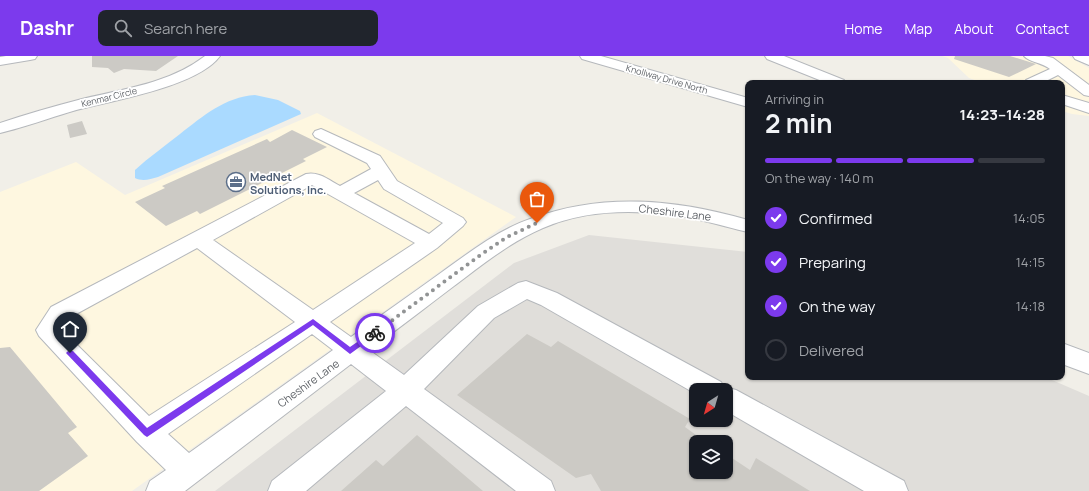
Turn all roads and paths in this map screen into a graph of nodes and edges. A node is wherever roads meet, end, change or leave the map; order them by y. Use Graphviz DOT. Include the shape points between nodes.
graph roads {
  1 [pos="30,56"];
  2 [pos="213,56"];
  3 [pos="587,56"];
  4 [pos="772,56"];
  5 [pos="1031,56"];
  6 [pos="1080,56"];
  7 [pos="1089,60"];
  8 [pos="0,61"];
  9 [pos="1059,70"];
  10 [pos="832,80"];
  11 [pos="1037,80"];
  12 [pos="1089,92"];
  13 [pos="1065,101"];
  14 [pos="745,102"];
  15 [pos="1089,108"];
  16 [pos="0,128"];
  17 [pos="321,134"];
  18 [pos="381,171"];
  19 [pos="340,193"];
  20 [pos="745,225"];
  21 [pos="198,239"];
  22 [pos="430,243"];
  23 [pos="313,322"];
  24 [pos="350,351"];
  25 [pos="1065,354"];
  26 [pos="1089,364"];
  27 [pos="699,383"];
  28 [pos="406,390"];
  29 [pos="733,402"];
  30 [pos="147,433"];
  31 [pos="188,471"];
  32 [pos="161,491"];
  33 [pos="283,491"];
  34 [pos="540,491"];
  35 [pos="893,491"];
  1 -- 8 [label="street"];
  2 -- 16 [label="street, Kenmar Circle" via="195,69 166,81"];
  3 -- 14 [label="street, Knollway Drive North"];
  4 -- 10 [label="street"];
  5 -- 9 [label="street" via="1048,61"];
  6 -- 7 [label="street"];
  9 -- 11 [label="street"];
  9 -- 12 [label="street"];
  13 -- 15 [label="street"];
  17 -- 18 [label="street" via="374,160"];
  18 -- 19 [label="street"];
  18 -- 22 [label="street" via="390,185 456,222"];
  19 -- 21 [label="street" via="312,178"];
  19 -- 22 [label="street"];
  20 -- 24 [label="street, Cheshire Lane" via="717,217 659,207 596,208 565,214 507,237"];
  21 -- 23 [label="street"];
  21 -- 30 [label="street" via="59,313 48,330"];
  22 -- 23 [label="street"];
  23 -- 24 [label="street"];
  23 -- 30 [label="street"];
  24 -- 28 [label="street"];
  24 -- 31 [label="street, Cheshire Lane"];
  25 -- 26 [label="street"];
  27 -- 28 [label="street" via="549,299 526,289 486,312"];
  28 -- 33 [label="street"];
  28 -- 34 [label="street"];
  29 -- 35 [label="street"];
  30 -- 31 [label="street"];
  31 -- 32 [label="street, Cheshire Lane"];
}
